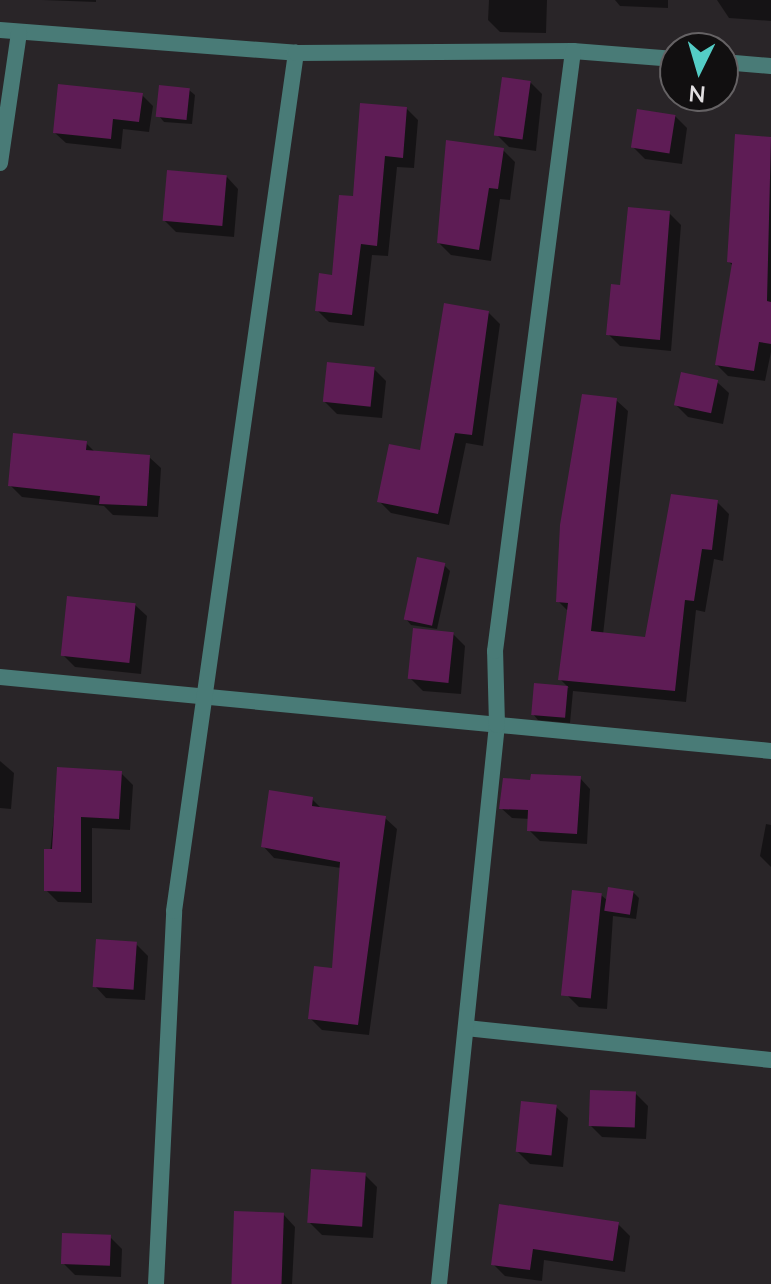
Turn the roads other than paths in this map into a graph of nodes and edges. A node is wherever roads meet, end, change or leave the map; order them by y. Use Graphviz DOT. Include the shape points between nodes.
graph roads {
  1 [pos="0,30"];
  2 [pos="19,32"];
  3 [pos="573,51"];
  4 [pos="296,53"];
  5 [pos="659,58"];
  6 [pos="739,63"];
  7 [pos="771,66"];
  8 [pos="0,163"];
  9 [pos="0,677"];
  10 [pos="206,697"];
  11 [pos="497,725"];
  12 [pos="771,751"];
  13 [pos="466,1028"];
  14 [pos="771,1060"];
  15 [pos="156,1284"];
  16 [pos="439,1284"];
  1 -- 2 [label="street"];
  2 -- 4 [label="street"];
  2 -- 8 [label="street"];
  3 -- 4 [label="street"];
  3 -- 5 [label="street"];
  3 -- 11 [label="street" via="495,651"];
  4 -- 10 [label="street"];
  6 -- 7 [label="street"];
  9 -- 10 [label="street"];
  10 -- 11 [label="street"];
  10 -- 15 [label="street" via="174,911"];
  11 -- 12 [label="street"];
  11 -- 13 [label="street"];
  13 -- 14 [label="street"];
  13 -- 16 [label="street"];
}
